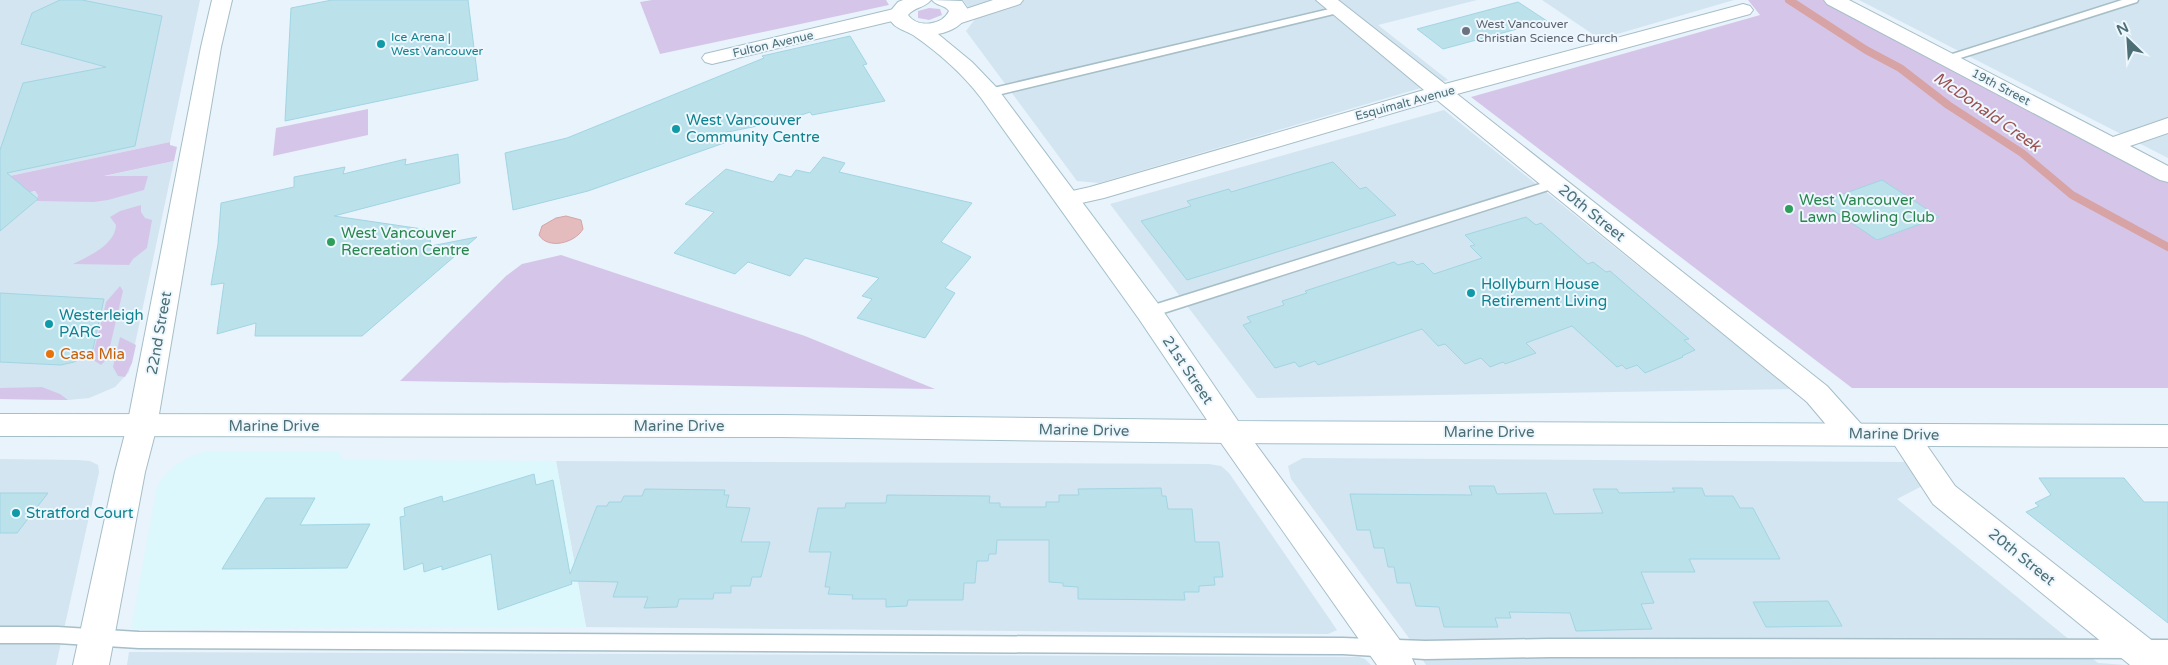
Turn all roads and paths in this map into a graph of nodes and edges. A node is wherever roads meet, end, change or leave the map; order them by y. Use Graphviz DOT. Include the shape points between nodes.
graph roads {
  1 [pos="222,0"];
  2 [pos="974,0"];
  3 [pos="1013,0"];
  4 [pos="1834,0"];
  5 [pos="2133,0"];
  6 [pos="1332,5"];
  7 [pos="1743,10"];
  8 [pos="952,11"];
  9 [pos="908,12"];
  10 [pos="712,58"];
  11 [pos="1947,59"];
  12 [pos="983,85"];
  13 [pos="1441,92"];
  14 [pos="2168,125"];
  15 [pos="2112,145"];
  16 [pos="2168,175"];
  17 [pos="1556,183"];
  18 [pos="1068,199"];
  19 [pos="1149,312"];
  20 [pos="0,425"];
  21 [pos="142,426"];
  22 [pos="1230,432"];
  23 [pos="1850,433"];
  24 [pos="1903,435"];
  25 [pos="2168,436"];
  26 [pos="0,635"];
  27 [pos="2168,649"];
  28 [pos="93,651"];
  29 [pos="1390,657"];
  30 [pos="2146,657"];
  1 -- 21 [label="street, 22nd Street"];
  2 -- 8 [label="street"];
  3 -- 8 [label="street"];
  4 -- 11 [label="street, 19th Street"];
  5 -- 11 [label="lane"];
  6 -- 12 [label="lane"];
  6 -- 13 [label="street, 20th Street"];
  7 -- 13 [label="street, Esquimalt Avenue"];
  8 -- 9 [label="street, Fulton Avenue" via="937,28"];
  8 -- 12 [label="street, 21st Street" via="959,41"];
  9 -- 10 [label="street, Fulton Avenue" via="863,30 833,30"];
  9 -- 12 [label="street, 21st Street"];
  11 -- 15 [label="street, 19th Street"];
  12 -- 18 [label="street, 21st Street"];
  13 -- 17 [label="street, 20th Street"];
  13 -- 18 [label="street, Esquimalt Avenue"];
  14 -- 15 [label="street"];
  15 -- 16 [label="street, 19th Street"];
  17 -- 19 [label="lane"];
  17 -- 23 [label="street, 20th Street" via="1817,394"];
  18 -- 19 [label="street, 21st Street"];
  19 -- 22 [label="street, 21st Street"];
  20 -- 21 [label="street, Marine Drive"];
  21 -- 22 [label="street, Marine Drive" via="780,426"];
  21 -- 28 [label="street, 22nd Street"];
  22 -- 23 [label="street, Marine Drive"];
  22 -- 29 [label="street, 21st Street"];
  23 -- 24 [label="street, Marine Drive"];
  24 -- 25 [label="street, Marine Drive"];
  24 -- 30 [label="street, 20th Street" via="1944,495"];
  26 -- 28 [label="lane"];
  27 -- 30 [label="lane"];
  28 -- 29 [label="lane" via="149,640 1343,646"];
  29 -- 30 [label="lane" via="1425,650 1549,648 1985,650"];
}
